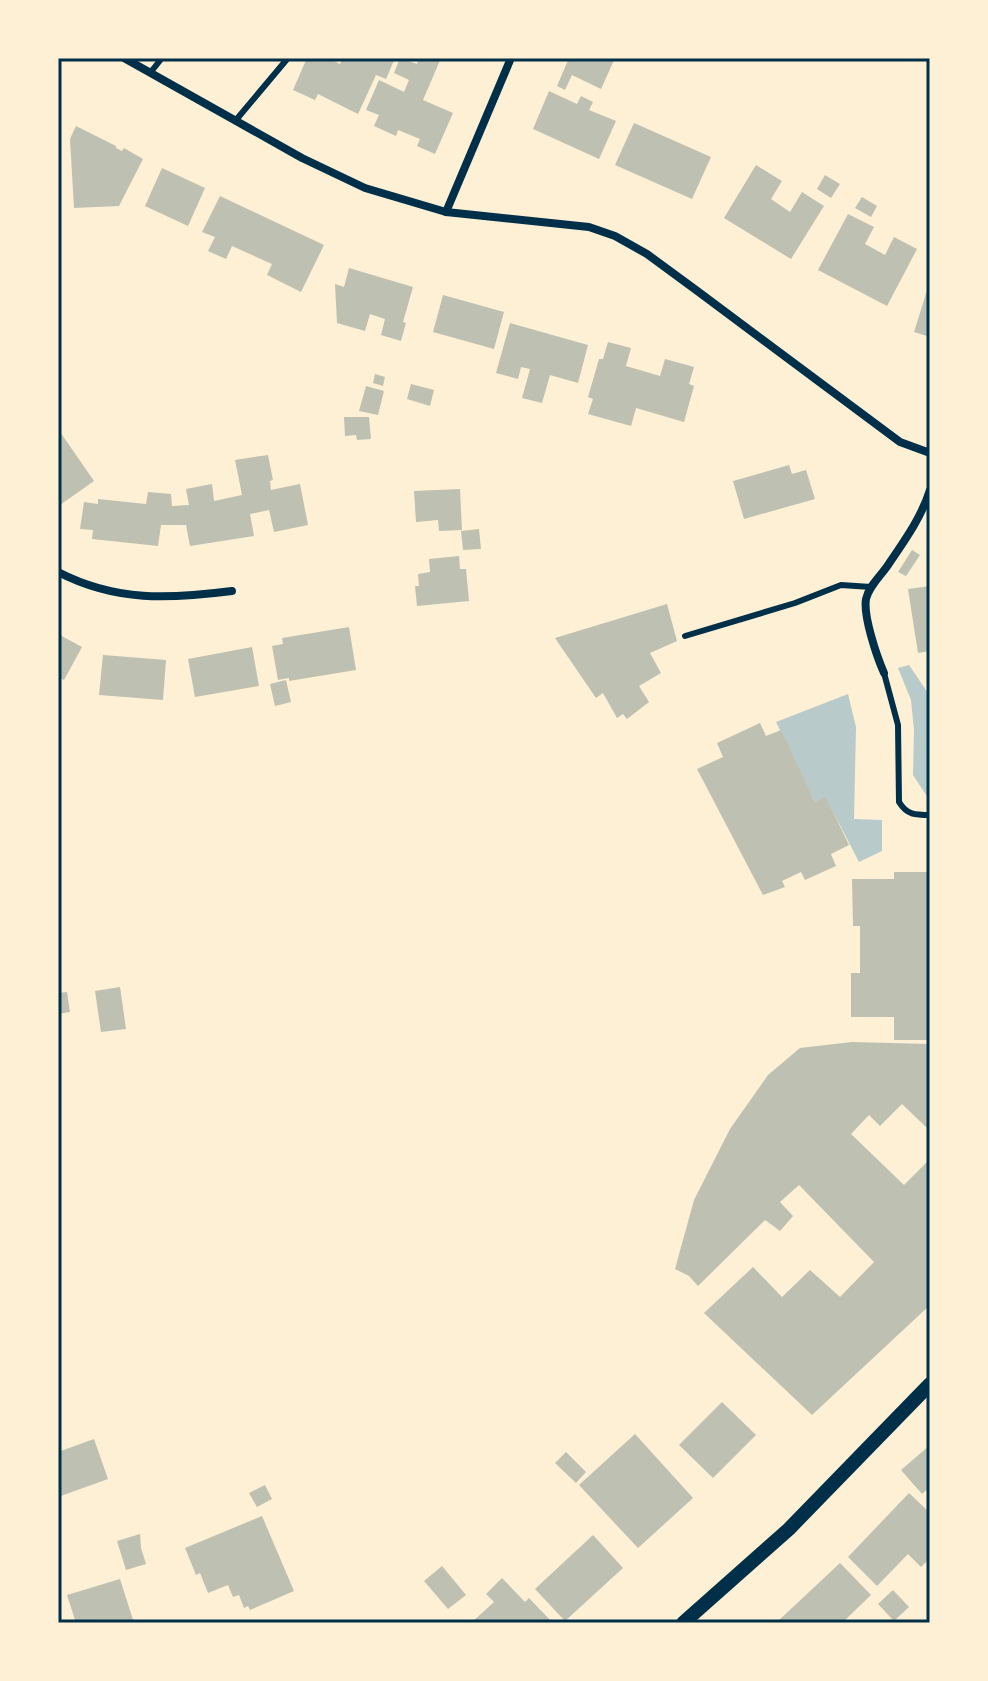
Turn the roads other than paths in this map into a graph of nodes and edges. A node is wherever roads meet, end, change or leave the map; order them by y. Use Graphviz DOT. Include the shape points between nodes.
graph roads {
  1 [pos="124,58"];
  2 [pos="162,58"];
  3 [pos="288,58"];
  4 [pos="511,58"];
  5 [pos="150,73"];
  6 [pos="236,120"];
  7 [pos="446,212"];
  8 [pos="930,453"];
  9 [pos="930,490"];
  10 [pos="58,572"];
  11 [pos="871,587"];
  12 [pos="232,591"];
  13 [pos="685,636"];
  14 [pos="884,673"];
  15 [pos="930,815"];
  16 [pos="930,1384"];
  17 [pos="683,1623"];
  1 -- 5 [label="street"];
  2 -- 5 [label="lane"];
  3 -- 6 [label="lane"];
  4 -- 7 [label="street"];
  5 -- 6 [label="street"];
  6 -- 7 [label="street" via="365,188"];
  7 -- 8 [label="street" via="589,227 615,236 900,442"];
  9 -- 11 [label="street"];
  10 -- 12 [label="street" via="120,595 183,597"];
  11 -- 13 [label="lane" via="841,585"];
  11 -- 14 [label="street" via="866,601"];
  14 -- 15 [label="lane" via="898,725 899,802 914,815"];
  16 -- 17 [label="street" via="789,1529"];
}
